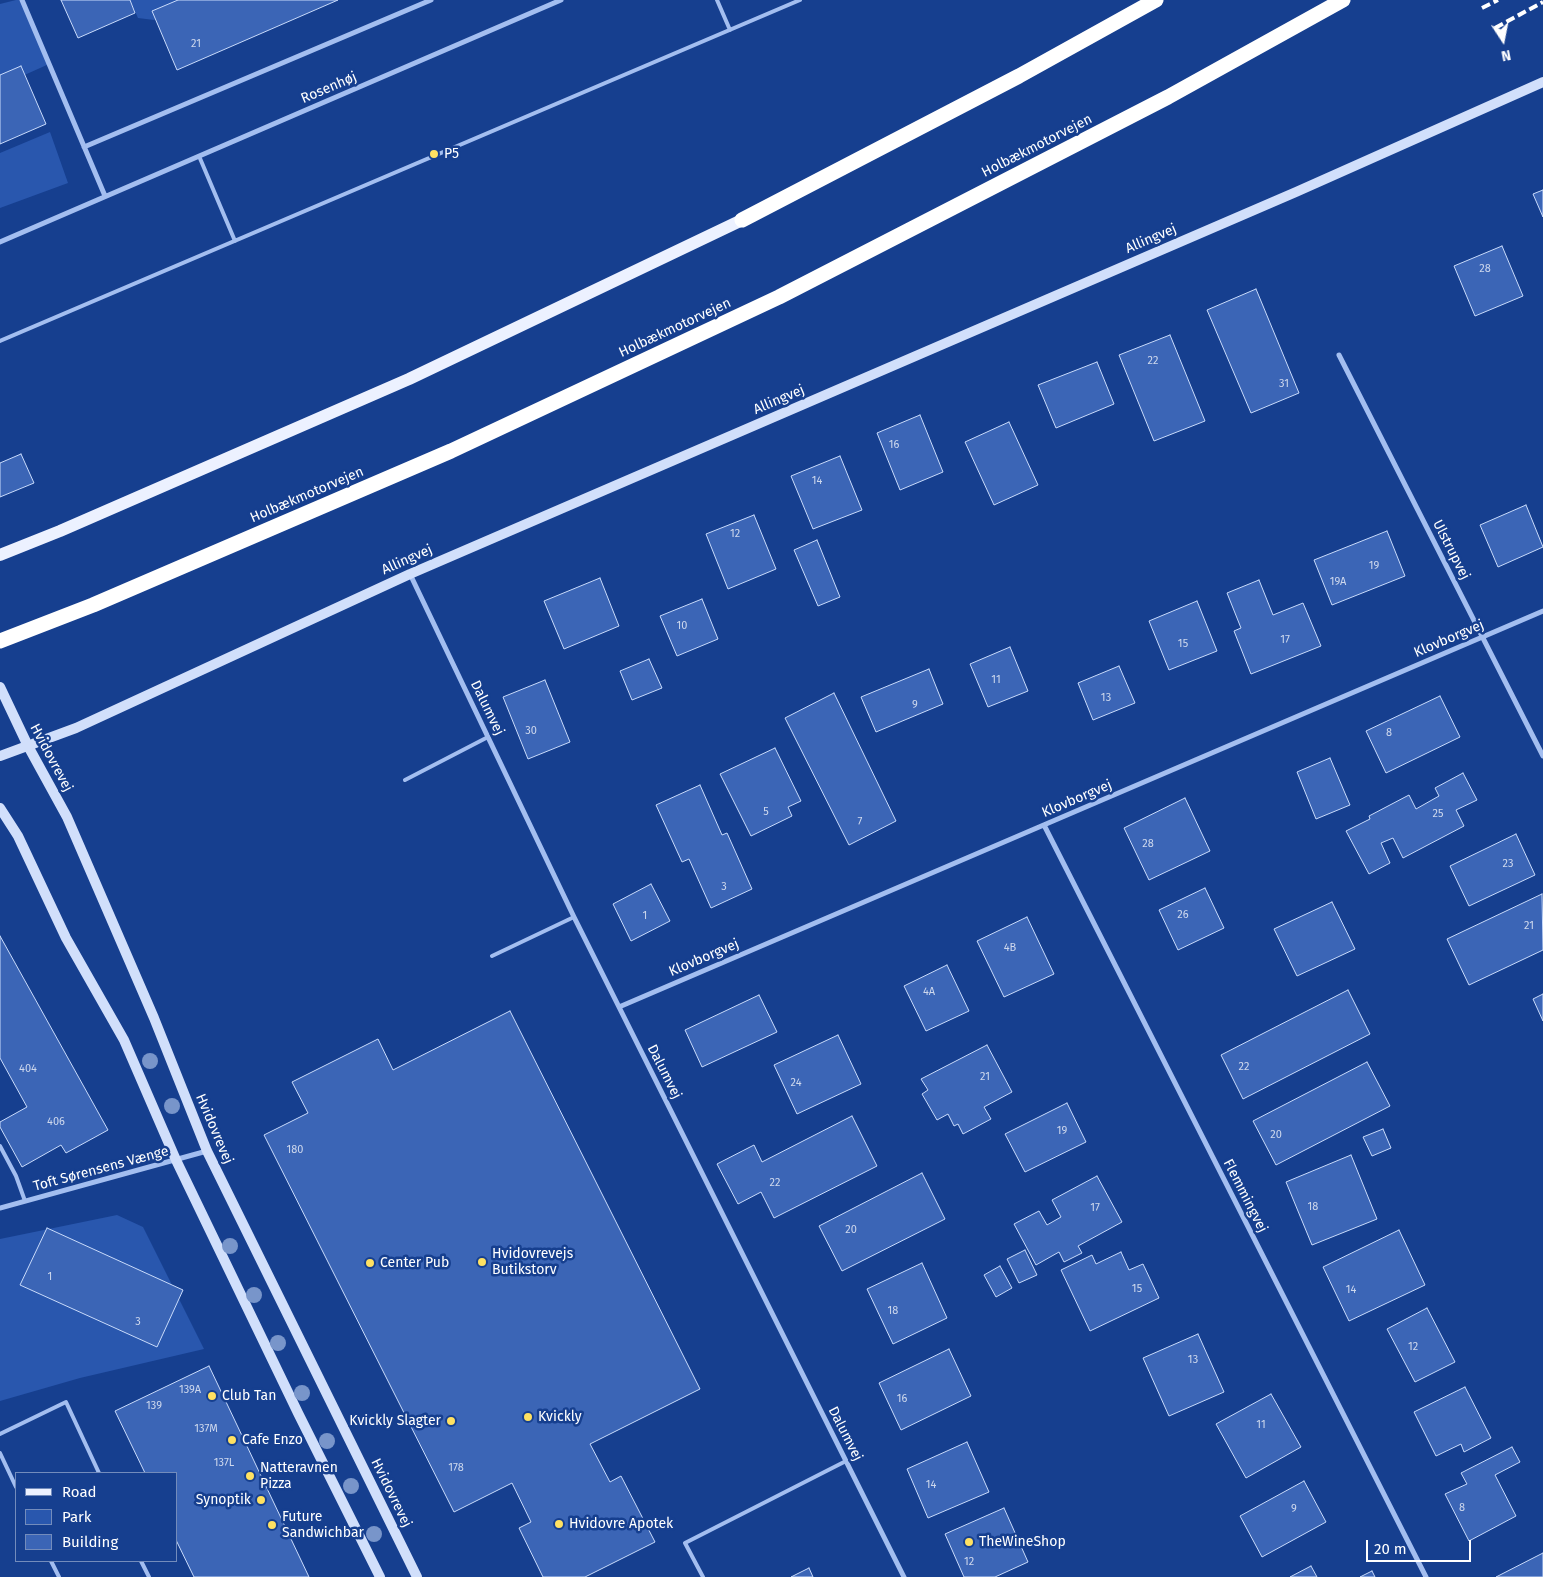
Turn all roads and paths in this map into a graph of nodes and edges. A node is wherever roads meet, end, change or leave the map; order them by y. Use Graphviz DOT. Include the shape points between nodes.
graph roads {
  1 [pos="22,0"];
  2 [pos="431,0"];
  3 [pos="561,0"];
  4 [pos="717,0"];
  5 [pos="800,0"];
  6 [pos="1156,0"];
  7 [pos="1343,0"];
  8 [pos="730,30"];
  9 [pos="1543,82"];
  10 [pos="84,147"];
  11 [pos="199,156"];
  12 [pos="105,196"];
  13 [pos="742,220"];
  14 [pos="235,241"];
  15 [pos="0,242"];
  16 [pos="0,341"];
  17 [pos="1339,355"];
  18 [pos="0,555"];
  19 [pos="410,574"];
  20 [pos="1543,611"];
  21 [pos="1483,637"];
  22 [pos="0,640"];
  23 [pos="1,688"];
  24 [pos="488,737"];
  25 [pos="28,746"];
  26 [pos="0,756"];
  27 [pos="1543,756"];
  28 [pos="405,780"];
  29 [pos="0,808"];
  30 [pos="1044,825"];
  31 [pos="574,917"];
  32 [pos="492,956"];
  33 [pos="619,1007"];
  34 [pos="0,1146"];
  35 [pos="207,1151"];
  36 [pos="176,1160"];
  37 [pos="25,1201"];
  38 [pos="0,1208"];
  39 [pos="0,1434"];
  40 [pos="0,1453"];
  41 [pos="846,1461"];
  42 [pos="99,1472"];
  43 [pos="15,1485"];
  44 [pos="52,1562"];
  45 [pos="142,1562"];
  46 [pos="59,1577"];
  47 [pos="149,1577"];
  48 [pos="380,1577"];
  49 [pos="417,1577"];
  50 [pos="703,1577"];
  51 [pos="904,1577"];
  52 [pos="1426,1577"];
  1 -- 10 [label="street"];
  2 -- 10 [label="street"];
  3 -- 11 [label="street, Rosenhøj"];
  4 -- 8 [label="lane"];
  5 -- 8 [label="lane"];
  6 -- 13 [label="highway" via="1019,76"];
  7 -- 22 [label="highway, Holbækmotorvejen" via="1168,97 779,297 451,451 93,605"];
  8 -- 14 [label="lane"];
  9 -- 19 [label="street, Allingvej" via="1287,196"];
  10 -- 12 [label="street"];
  11 -- 12 [label="street, Rosenhøj"];
  11 -- 14 [label="lane"];
  12 -- 15 [label="street, Rosenhøj"];
  13 -- 18 [label="main road" via="409,379"];
  14 -- 16 [label="lane"];
  17 -- 21 [label="street, Ulstrupvej"];
  19 -- 24 [label="street, Dalumvej"];
  19 -- 25 [label="street, Allingvej" via="76,728"];
  20 -- 21 [label="street, Klovborgvej"];
  21 -- 27 [label="street, Ulstrupvej"];
  21 -- 30 [label="street, Klovborgvej"];
  23 -- 25 [label="street, Hvidovrevej"];
  24 -- 28 [label="lane"];
  24 -- 31 [label="street, Dalumvej"];
  25 -- 26 [label="street, Allingvej"];
  25 -- 35 [label="street, Hvidovrevej" via="67,817 154,1018"];
  29 -- 36 [label="street" via="18,836 66,938 124,1040"];
  30 -- 33 [label="street, Klovborgvej"];
  30 -- 52 [label="street, Flemmingvej"];
  31 -- 32 [label="lane"];
  31 -- 33 [label="street, Dalumvej"];
  33 -- 41 [label="street, Dalumvej"];
  34 -- 37 [label="lane"];
  35 -- 36 [label="street, Toft Sørensens Vænge"];
  35 -- 49 [label="street, Hvidovrevej"];
  36 -- 37 [label="street, Toft Sørensens Vænge"];
  36 -- 48 [label="street"];
  37 -- 38 [label="street, Toft Sørensens Vænge"];
  39 -- 42 [label="lane" via="66,1402"];
  40 -- 43 [label="lane"];
  41 -- 50 [label="lane" via="685,1543"];
  41 -- 51 [label="street, Dalumvej"];
  44 -- 46 [label="lane"];
  45 -- 47 [label="lane"];
}
